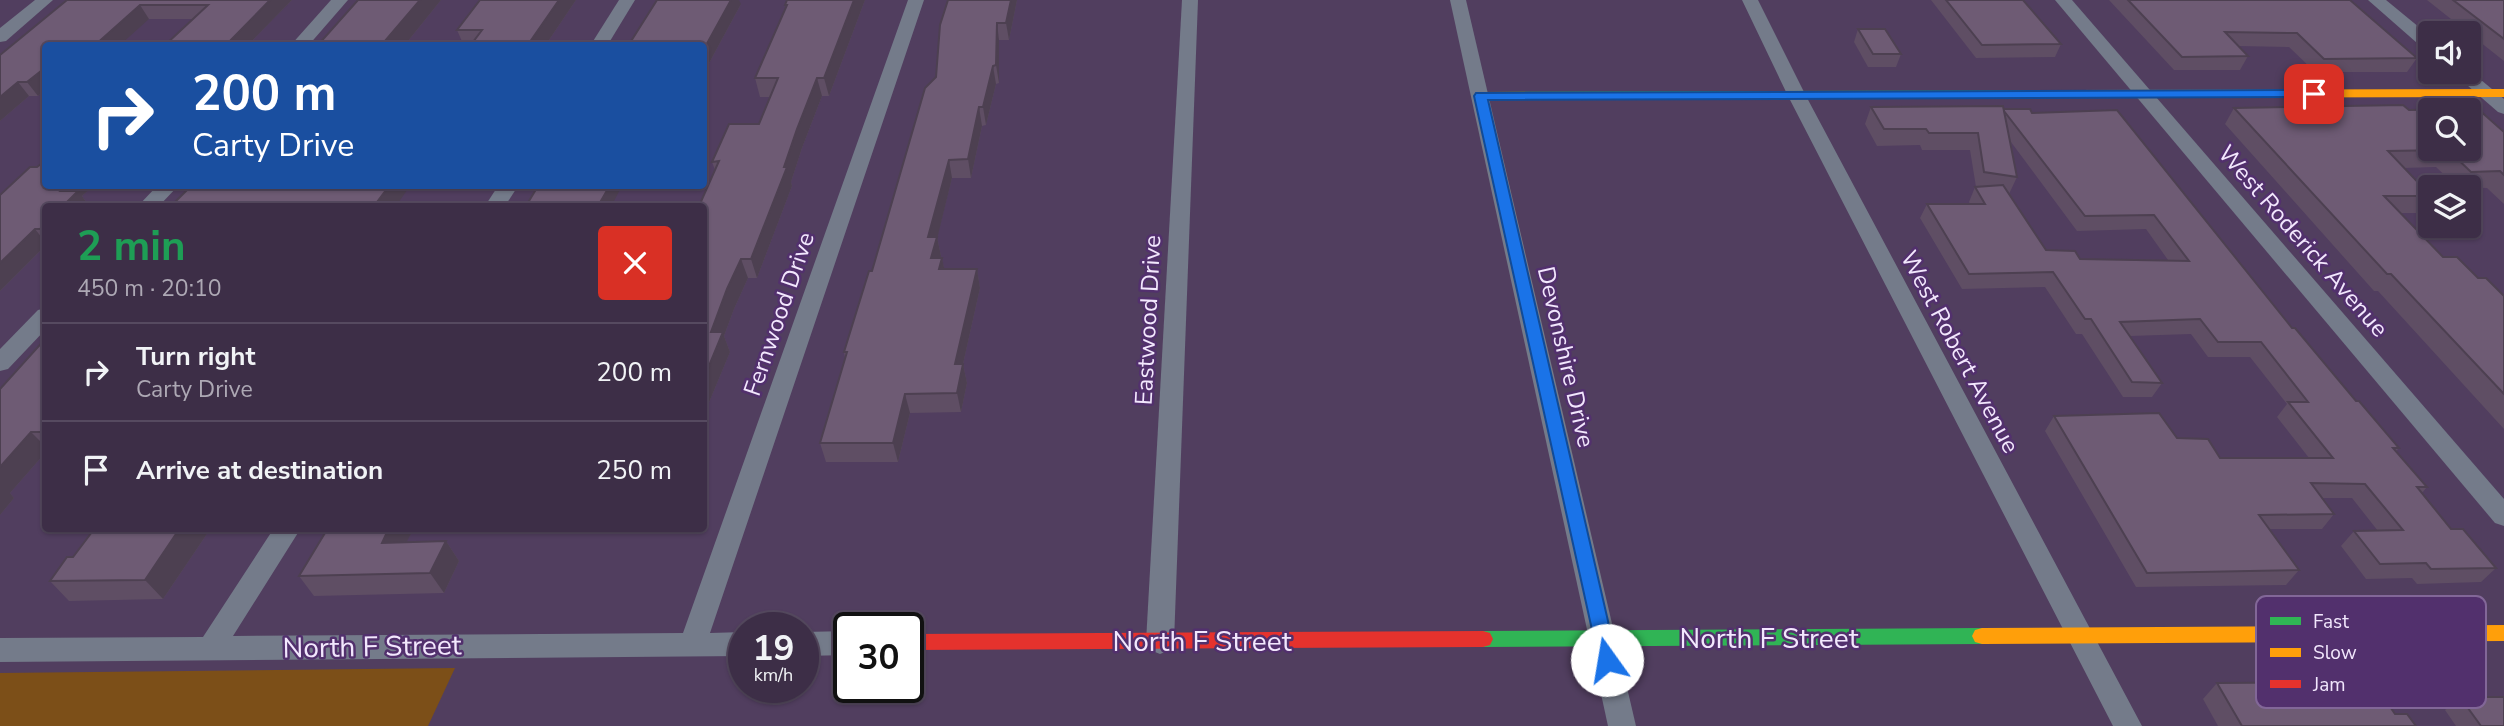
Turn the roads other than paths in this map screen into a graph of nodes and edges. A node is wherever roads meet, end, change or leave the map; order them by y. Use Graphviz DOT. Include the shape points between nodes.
graph roads {
  1 [pos="45,0"];
  2 [pos="340,0"];
  3 [pos="627,0"];
  4 [pos="916,0"];
  5 [pos="1189,0"];
  6 [pos="1458,0"];
  7 [pos="1750,0"];
  8 [pos="2063,0"];
  9 [pos="2376,0"];
  10 [pos="2418,35"];
  11 [pos="0,37"];
  12 [pos="302,42"];
  13 [pos="601,42"];
  14 [pos="2495,93"];
  15 [pos="2142,95"];
  16 [pos="1480,96"];
  17 [pos="1797,96"];
  18 [pos="2504,108"];
  19 [pos="165,189"];
  20 [pos="151,203"];
  21 [pos="42,319"];
  22 [pos="0,363"];
  23 [pos="2504,516"];
  24 [pos="285,532"];
  25 [pos="2486,633"];
  26 [pos="2504,633"];
  27 [pos="2256,636"];
  28 [pos="2080,638"];
  29 [pos="1602,639"];
  30 [pos="924,642"];
  31 [pos="1160,642"];
  32 [pos="728,644"];
  33 [pos="692,645"];
  34 [pos="211,648"];
  35 [pos="0,650"];
  36 [pos="1622,726"];
  37 [pos="2128,726"];
  1 -- 11 [label="street"];
  2 -- 12 [label="street"];
  3 -- 13 [label="street"];
  4 -- 33 [label="street, Fernwood Drive"];
  5 -- 31 [label="street, Eastwood Drive"];
  6 -- 16 [label="street, Devonshire Drive"];
  7 -- 17 [label="street, West Robert Avenue"];
  8 -- 15 [label="street, West Roderick Avenue"];
  9 -- 10 [label="street"];
  14 -- 15 [label="street"];
  14 -- 18 [label="street"];
  15 -- 17 [label="street"];
  15 -- 23 [label="street, West Roderick Avenue"];
  16 -- 17 [label="street"];
  16 -- 29 [label="street, Devonshire Drive"];
  17 -- 28 [label="street, West Robert Avenue"];
  19 -- 20 [label="street"];
  21 -- 22 [label="street"];
  24 -- 34 [label="street"];
  25 -- 26 [label="street, North F Street"];
  27 -- 28 [label="street, North F Street"];
  28 -- 29 [label="street, North F Street"];
  28 -- 37 [label="street, West Robert Avenue"];
  29 -- 31 [label="street, North F Street"];
  29 -- 36 [label="street, Devonshire Drive"];
  30 -- 31 [label="street, North F Street"];
  32 -- 33 [label="street, North F Street"];
  33 -- 34 [label="street, North F Street"];
  34 -- 35 [label="street, North F Street"];
}
